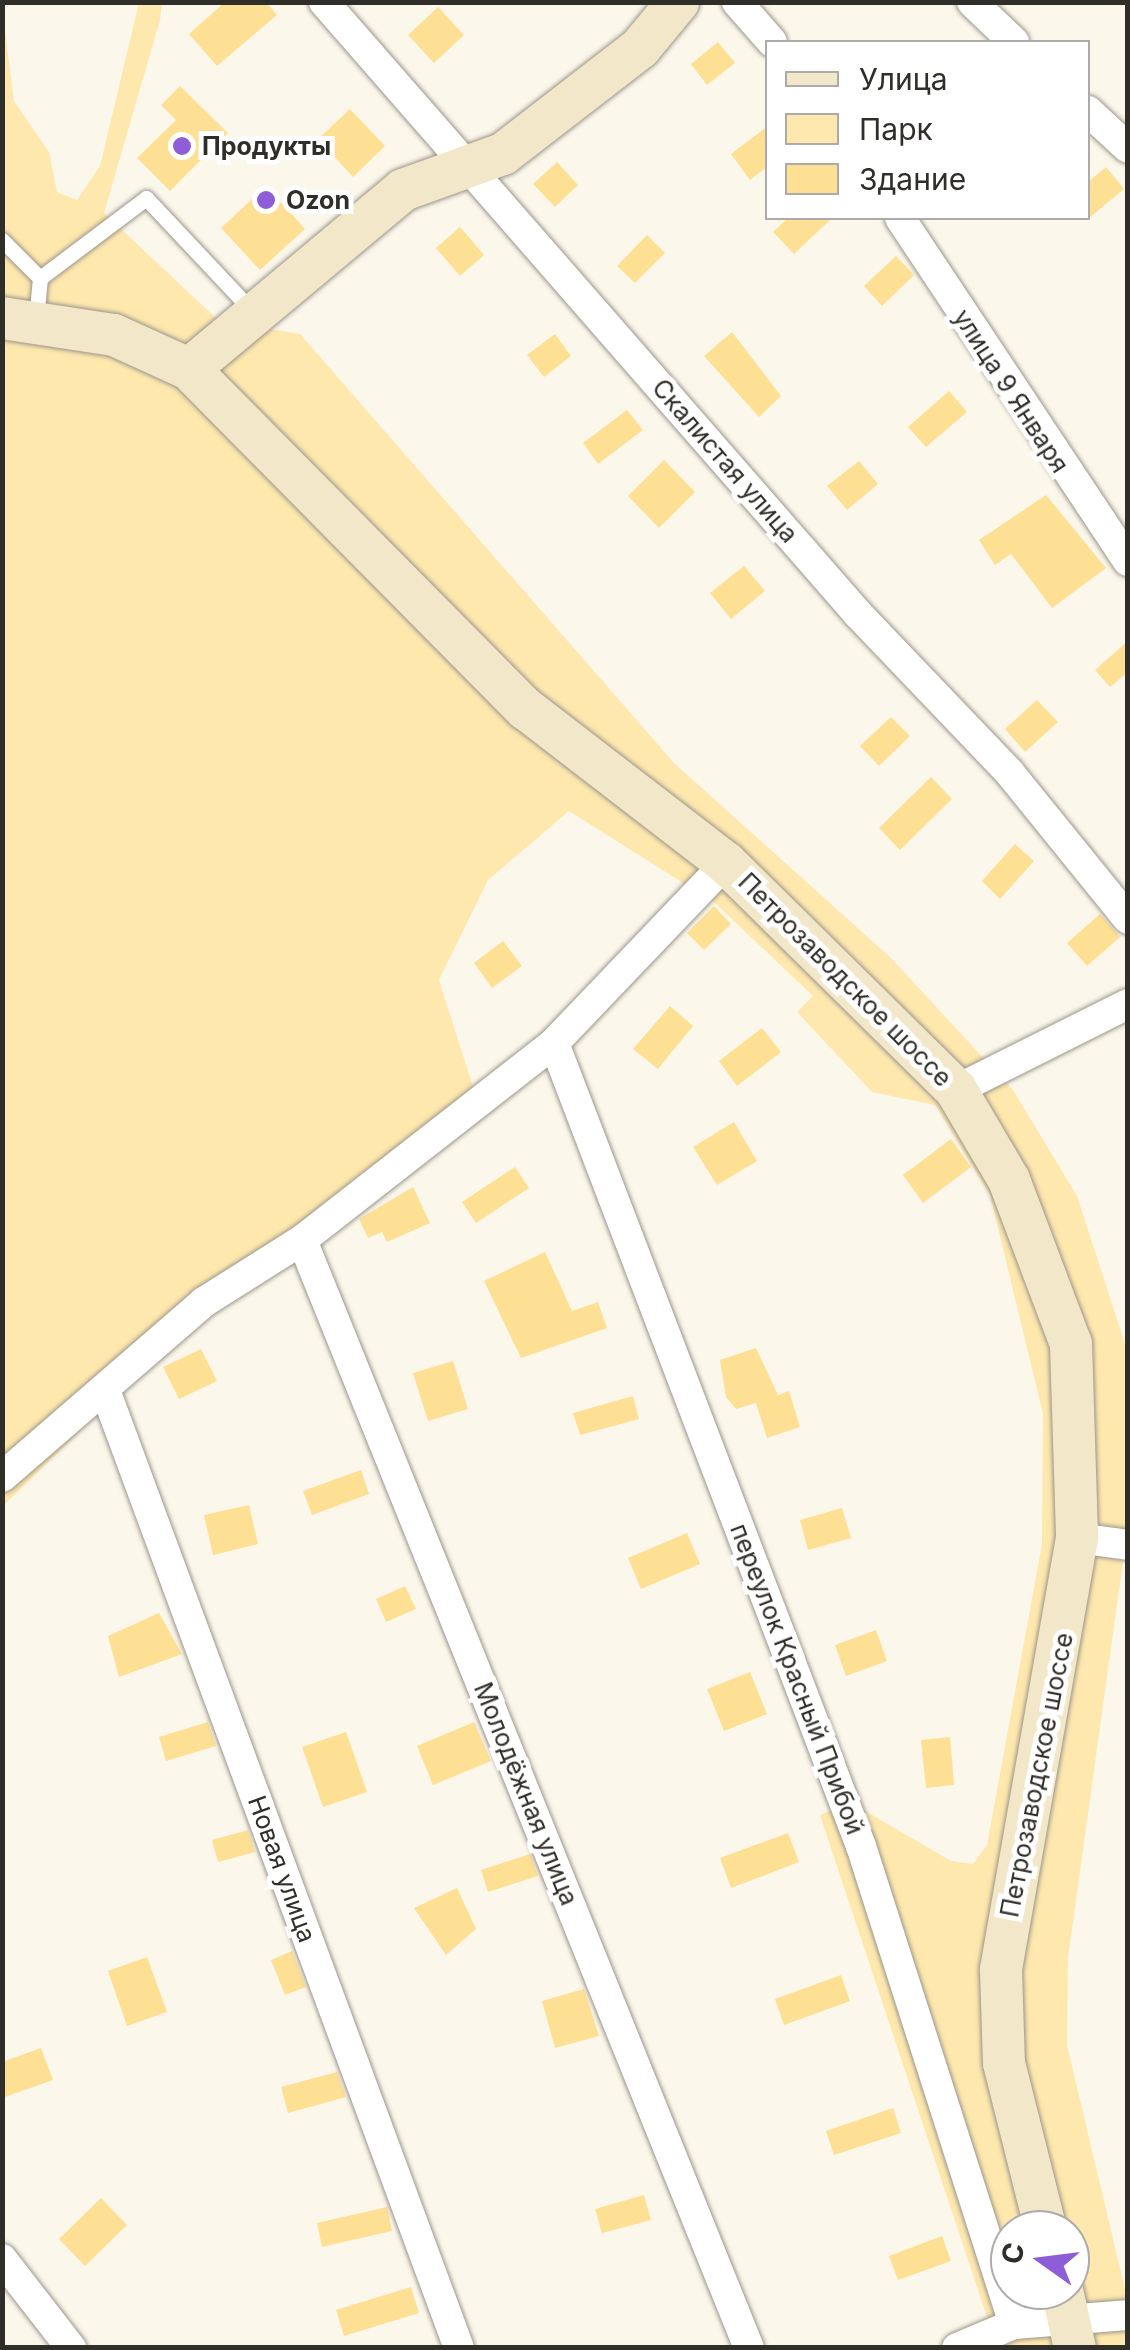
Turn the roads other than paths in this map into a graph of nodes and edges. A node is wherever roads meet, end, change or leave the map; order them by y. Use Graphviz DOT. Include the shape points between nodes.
graph roads {
  1 [pos="324,2"];
  2 [pos="678,2"];
  3 [pos="737,2"];
  4 [pos="972,2"];
  5 [pos="770,40"];
  6 [pos="1012,40"];
  7 [pos="1090,112"];
  8 [pos="1128,148"];
  9 [pos="470,166"];
  10 [pos="901,220"];
  11 [pos="2,240"];
  12 [pos="26,305"];
  13 [pos="253,312"];
  14 [pos="189,369"];
  15 [pos="1128,561"];
  16 [pos="726,862"];
  17 [pos="1128,918"];
  18 [pos="1128,1004"];
  19 [pos="554,1043"];
  20 [pos="956,1090"];
  21 [pos="302,1240"];
  22 [pos="105,1390"];
  23 [pos="2,1478"];
  24 [pos="1077,1538"];
  25 [pos="1128,1545"];
  26 [pos="1041,2210"];
  27 [pos="2,2259"];
  28 [pos="1128,2315"];
  29 [pos="1069,2319"];
  30 [pos="1014,2324"];
  31 [pos="72,2348"];
  32 [pos="458,2348"];
  33 [pos="749,2348"];
  34 [pos="957,2348"];
  1 -- 9 [label="street, Скалистая улица"];
  2 -- 9 [label="main road" via="625,60 503,154"];
  3 -- 5 [label="street"];
  4 -- 6 [label="street"];
  7 -- 8 [label="street"];
  9 -- 13 [label="main road" via="402,190"];
  9 -- 17 [label="street, Скалистая улица" via="858,614 1009,772"];
  10 -- 15 [label="street, улица 9 Января"];
  11 -- 12 [label="lane"];
  12 -- 13 [label="lane" via="146,198"];
  12 -- 14 [label="main road, Петрозаводское шоссе"];
  13 -- 14 [label="main road"];
  14 -- 16 [label="main road, Петрозаводское шоссе" via="526,708"];
  16 -- 19 [label="street"];
  16 -- 20 [label="main road, Петрозаводское шоссе"];
  18 -- 20 [label="street"];
  19 -- 21 [label="street"];
  19 -- 30 [label="street, переулок Красный Прибой" via="861,1846"];
  20 -- 24 [label="main road, Петрозаводское шоссе" via="1009,1180 1071,1344"];
  21 -- 22 [label="street" via="204,1302"];
  21 -- 33 [label="street, Молодёжная улица"];
  22 -- 23 [label="street"];
  22 -- 32 [label="street, Новая улица"];
  24 -- 25 [label="street"];
  24 -- 26 [label="main road, Петрозаводское шоссе" via="1001,1970 1004,2063"];
  27 -- 31 [label="street"];
  28 -- 29 [label="street"];
  29 -- 30 [label="street"];
  30 -- 34 [label="street"];
}
